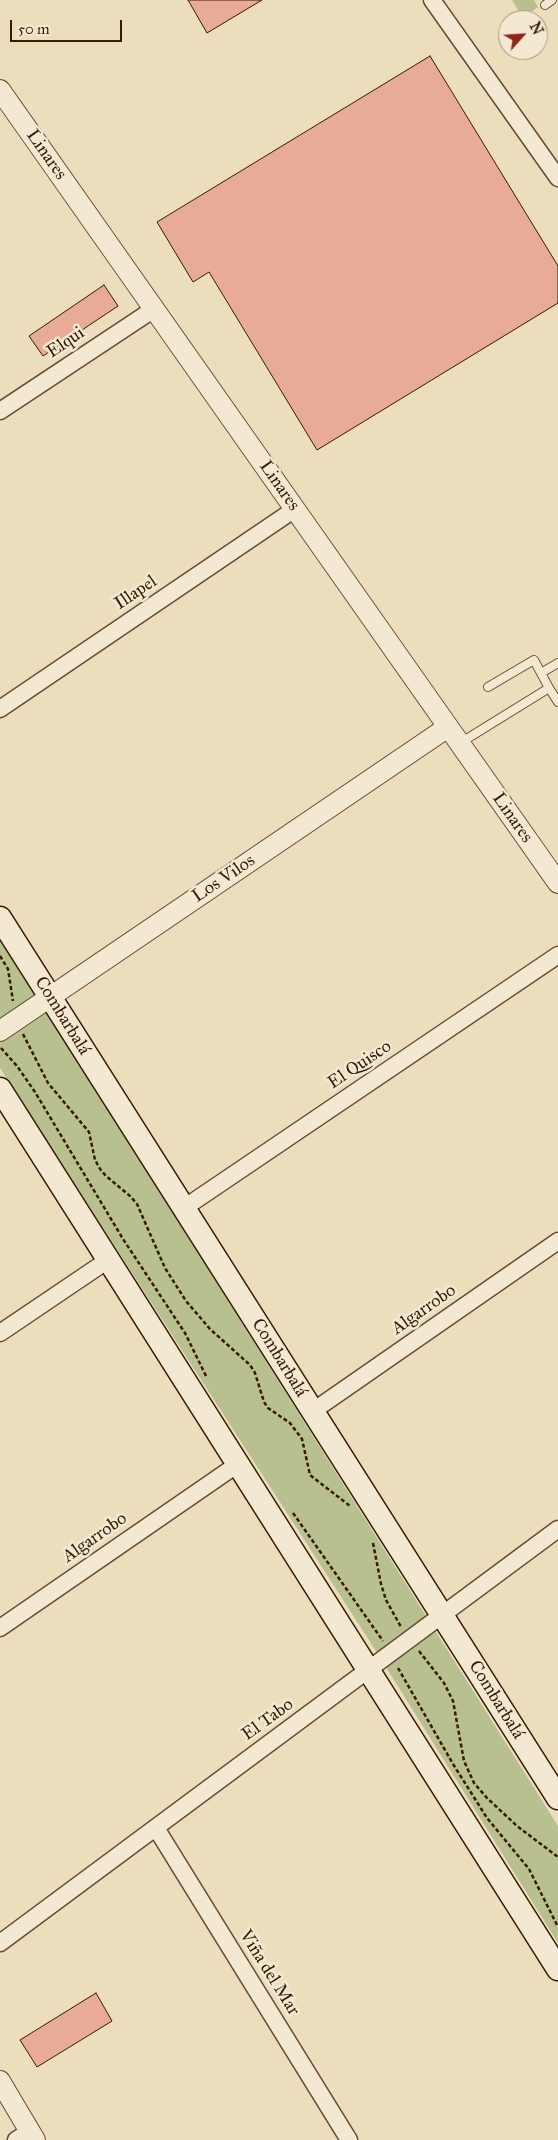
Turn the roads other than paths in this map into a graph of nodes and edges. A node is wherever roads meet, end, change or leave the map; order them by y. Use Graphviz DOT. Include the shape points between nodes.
graph roads {
  1 [pos="432,0"];
  2 [pos="3,100"];
  3 [pos="558,178"];
  4 [pos="154,309"];
  5 [pos="0,411"];
  6 [pos="295,510"];
  7 [pos="558,663"];
  8 [pos="541,673"];
  9 [pos="488,687"];
  10 [pos="549,688"];
  11 [pos="558,702"];
  12 [pos="0,709"];
  13 [pos="448,727"];
  14 [pos="460,743"];
  15 [pos="558,882"];
  16 [pos="0,918"];
  17 [pos="558,955"];
  18 [pos="50,997"];
  19 [pos="8,1025"];
  20 [pos="0,1089"];
  21 [pos="184,1208"];
  22 [pos="558,1242"];
  23 [pos="108,1260"];
  24 [pos="0,1333"];
  25 [pos="313,1411"];
  26 [pos="238,1464"];
  27 [pos="558,1529"];
  28 [pos="442,1615"];
  29 [pos="0,1628"];
  30 [pos="369,1671"];
  31 [pos="558,1798"];
  32 [pos="156,1828"];
  33 [pos="0,1943"];
  34 [pos="558,1969"];
  35 [pos="0,2081"];
  36 [pos="27,2137"];
  37 [pos="349,2140"];
  1 -- 3 [label="street"];
  2 -- 4 [label="street, Linares"];
  4 -- 5 [label="street, Elqui"];
  4 -- 6 [label="street, Linares"];
  6 -- 12 [label="street, Illapel"];
  6 -- 13 [label="street, Linares"];
  7 -- 8 [label="lane"];
  8 -- 9 [label="lane" via="534,660"];
  8 -- 10 [label="lane"];
  10 -- 11 [label="lane"];
  10 -- 14 [label="lane"];
  13 -- 14 [label="street, Linares"];
  13 -- 18 [label="street, Los Vilos"];
  14 -- 15 [label="street, Linares"];
  16 -- 18 [label="main road, Combarbalá"];
  17 -- 21 [label="street, El Quisco"];
  18 -- 19 [label="street, Los Vilos"];
  18 -- 21 [label="main road, Combarbalá"];
  20 -- 23 [label="main road"];
  21 -- 25 [label="main road, Combarbalá"];
  22 -- 25 [label="street, Algarrobo"];
  23 -- 24 [label="street"];
  23 -- 26 [label="main road"];
  25 -- 28 [label="main road, Combarbalá"];
  26 -- 29 [label="street, Algarrobo"];
  26 -- 30 [label="main road"];
  27 -- 28 [label="street, El Tabo"];
  28 -- 30 [label="street, El Tabo"];
  28 -- 31 [label="main road, Combarbalá"];
  30 -- 32 [label="street, El Tabo"];
  30 -- 34 [label="main road"];
  32 -- 33 [label="street, El Tabo"];
  32 -- 37 [label="street, Viña del Mar"];
  35 -- 36 [label="street"];
}
